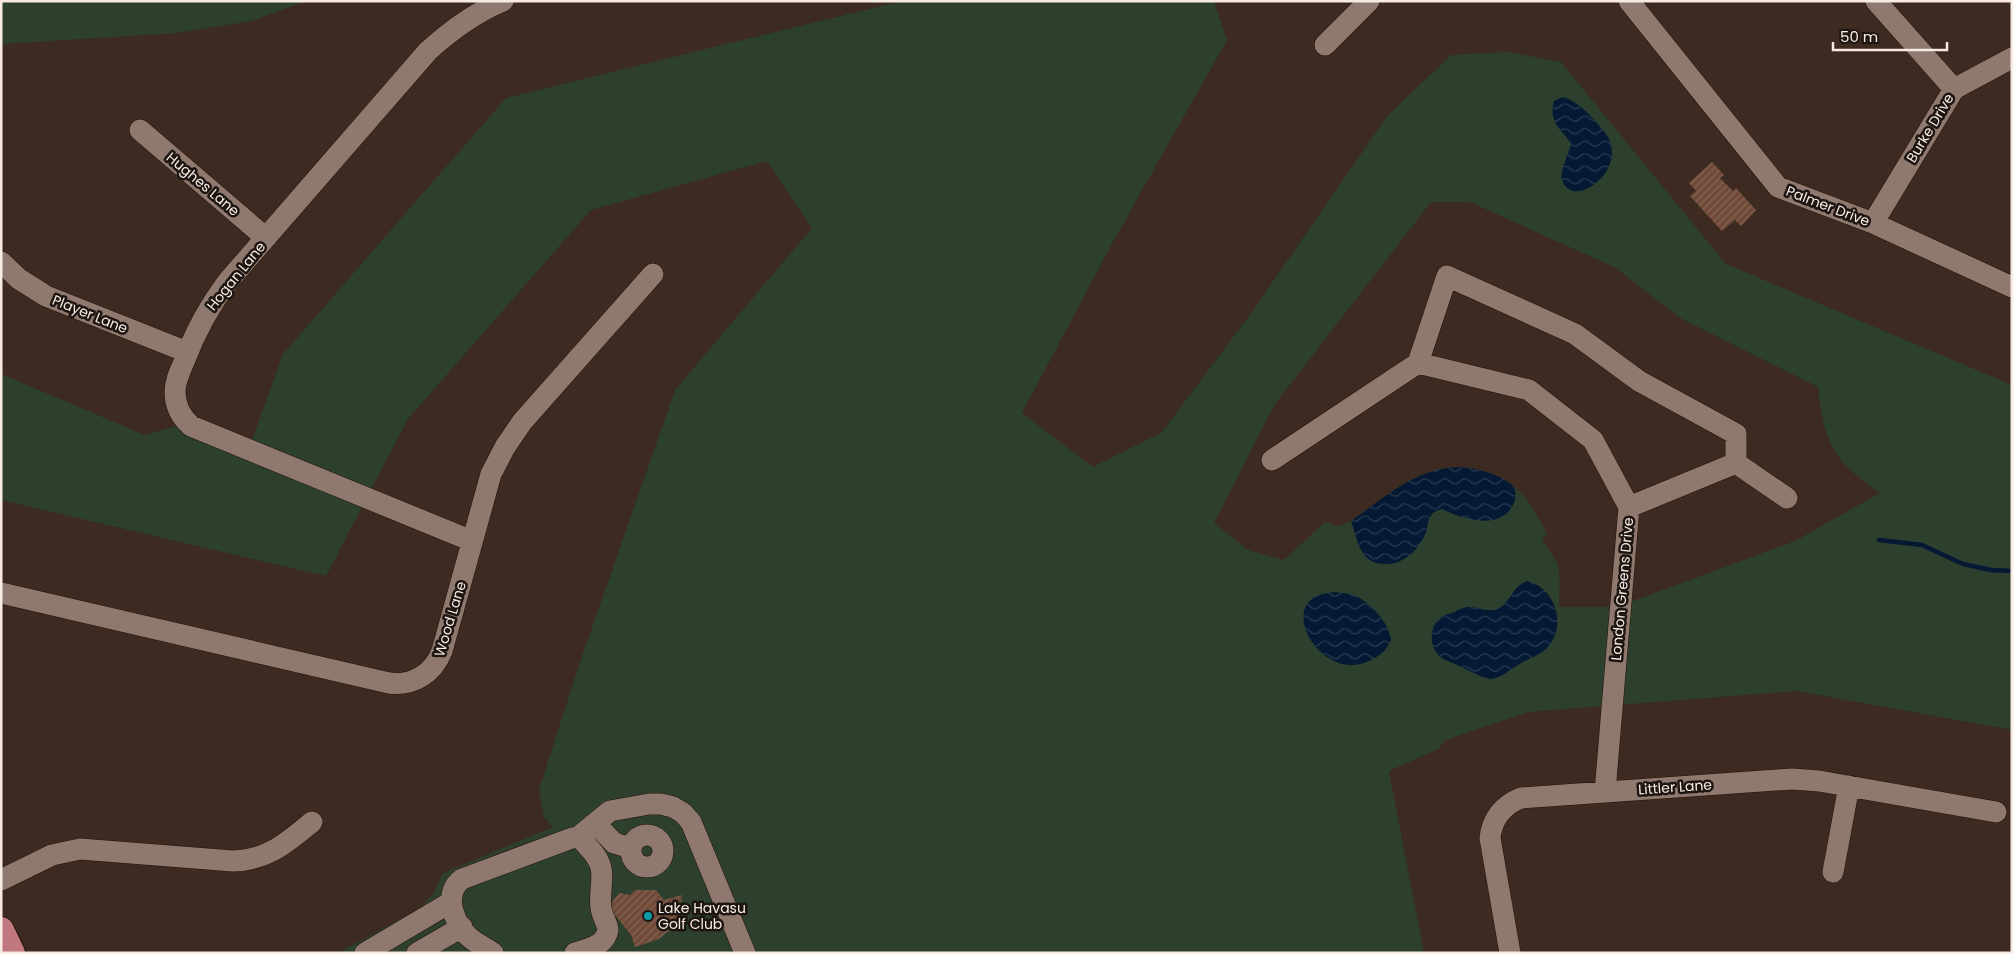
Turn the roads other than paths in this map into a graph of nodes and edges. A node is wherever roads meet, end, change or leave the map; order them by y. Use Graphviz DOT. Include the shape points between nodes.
graph roads {
  1 [pos="503,1"];
  2 [pos="1370,1"];
  3 [pos="1629,1"];
  4 [pos="1876,1"];
  5 [pos="1325,45"];
  6 [pos="2012,58"];
  7 [pos="1954,89"];
  8 [pos="140,130"];
  9 [pos="1873,223"];
  10 [pos="266,238"];
  11 [pos="1,262"];
  12 [pos="653,274"];
  13 [pos="2012,287"];
  14 [pos="188,352"];
  15 [pos="1418,363"];
  16 [pos="1272,460"];
  17 [pos="1736,463"];
  18 [pos="1786,498"];
  19 [pos="1629,507"];
  20 [pos="472,541"];
  21 [pos="1,593"];
  22 [pos="1849,786"];
  23 [pos="1605,792"];
  24 [pos="1996,812"];
  25 [pos="312,822"];
  26 [pos="595,823"];
  27 [pos="577,838"];
  28 [pos="631,848"];
  29 [pos="1834,872"];
  30 [pos="1,880"];
  31 [pos="451,902"];
  32 [pos="462,927"];
  33 [pos="1,930"];
  34 [pos="12,953"];
  35 [pos="365,953"];
  36 [pos="417,953"];
  37 [pos="493,953"];
  38 [pos="575,953"];
  39 [pos="745,953"];
  40 [pos="1510,953"];
  1 -- 10 [label="street, Hogan Lane" via="470,17 428,51"];
  2 -- 5 [label="street"];
  3 -- 9 [label="street, Palmer Drive" via="1778,187"];
  4 -- 7 [label="street"];
  6 -- 7 [label="street, Burke Drive"];
  7 -- 9 [label="street, Burke Drive"];
  8 -- 10 [label="street, Hughes Lane"];
  9 -- 13 [label="street, Palmer Drive"];
  10 -- 14 [label="street, Hogan Lane" via="214,300"];
  11 -- 14 [label="street, Player Lane" via="19,280 46,296"];
  12 -- 20 [label="street, Wood Lane" via="513,434 491,474"];
  14 -- 20 [label="street, Hogan Lane" via="176,380 175,392 179,411 192,426"];
  15 -- 16 [label="street"];
  15 -- 17 [label="street" via="1447,276 1575,334 1639,381 1736,434"];
  15 -- 19 [label="street, London Greens Drive" via="1529,390 1593,440"];
  17 -- 18 [label="street"];
  17 -- 19 [label="street"];
  19 -- 23 [label="street, London Greens Drive"];
  20 -- 21 [label="street, Wood Lane" via="439,659 423,676 404,683 389,683"];
  22 -- 23 [label="street, Littler Lane" via="1773,779"];
  22 -- 24 [label="street, Littler Lane"];
  22 -- 29 [label="street"];
  23 -- 40 [label="street, Littler Lane" via="1521,798 1505,807 1496,818 1490,846"];
  25 -- 30 [label="street" via="278,849 253,859 232,861 73,850 46,858"];
  26 -- 27 [label="street"];
  26 -- 28 [label="street" via="614,843"];
  26 -- 39 [label="street" via="613,810 649,804 669,806 683,813 692,822"];
  27 -- 31 [label="street" via="462,879 456,885"];
  27 -- 38 [label="street" via="585,841 601,867 601,909 608,930 600,944"];
  31 -- 32 [label="street"];
  31 -- 35 [label="street"];
  32 -- 36 [label="street"];
  32 -- 37 [label="street" via="468,936"];
  33 -- 34 [label="main road"];
}
